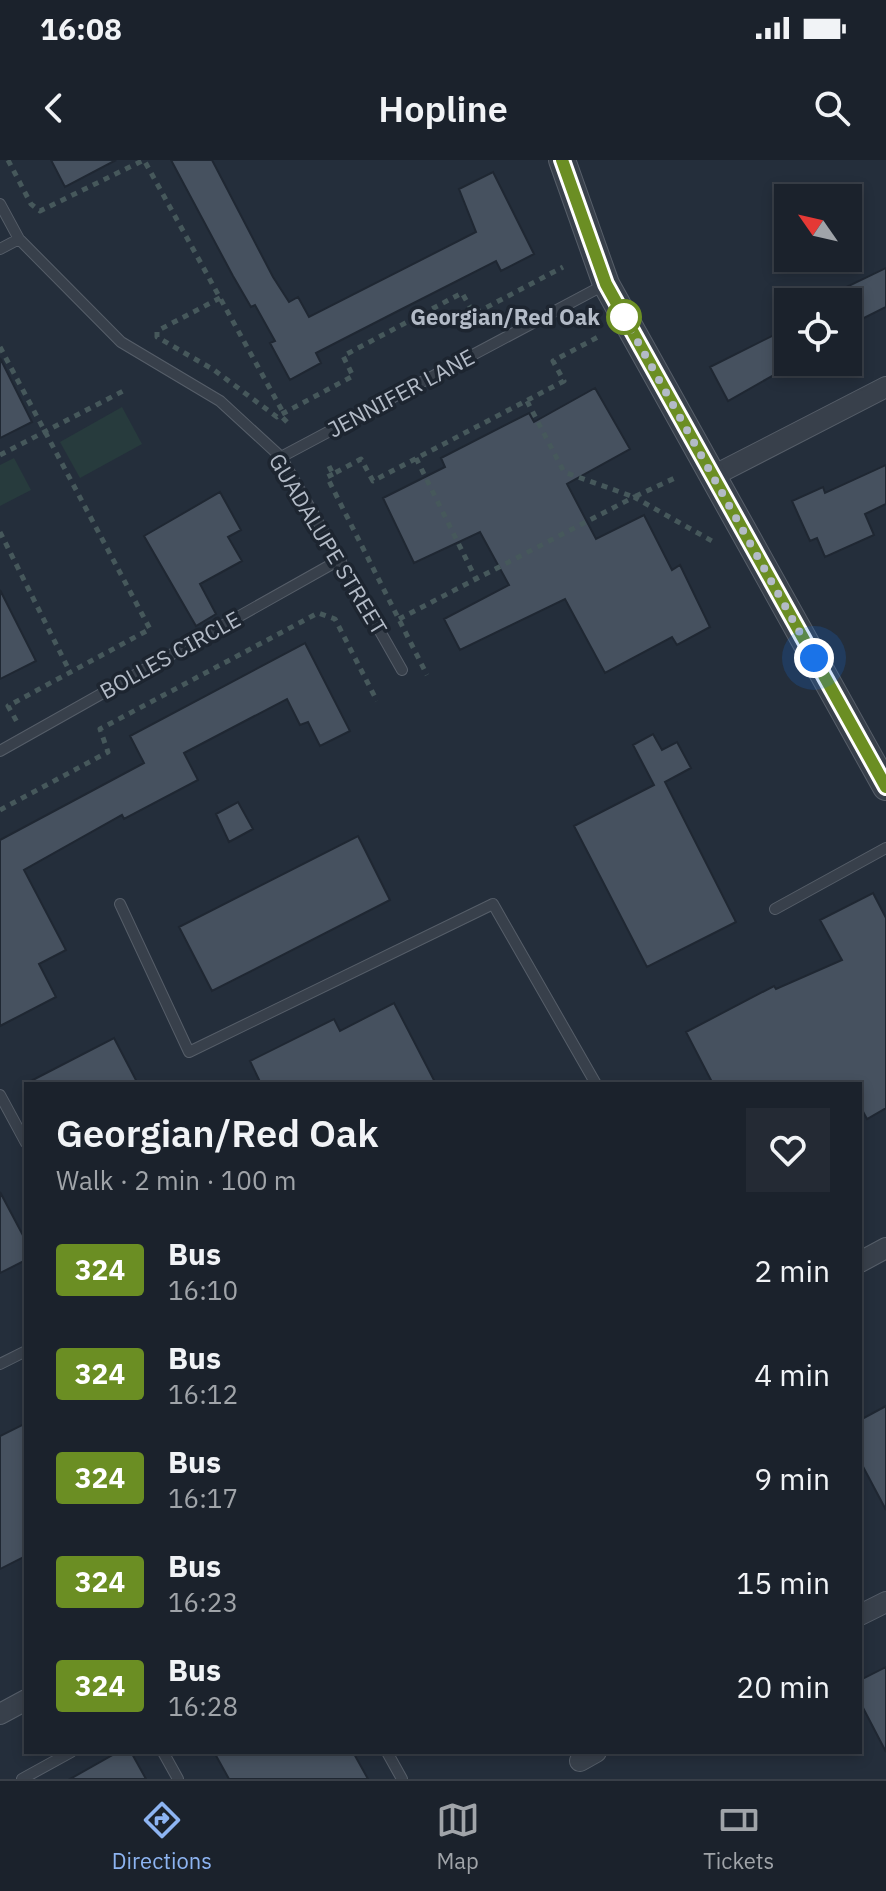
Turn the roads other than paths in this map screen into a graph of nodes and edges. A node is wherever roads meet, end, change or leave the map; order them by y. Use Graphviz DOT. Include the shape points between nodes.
graph roads {
  1 [pos="562,160"];
  2 [pos="0,204"];
  3 [pos="19,239"];
  4 [pos="0,249"];
  5 [pos="606,284"];
  6 [pos="886,387"];
  7 [pos="281,457"];
  8 [pos="713,476"];
  9 [pos="341,559"];
  10 [pos="402,670"];
  11 [pos="0,751"];
  12 [pos="886,787"];
  13 [pos="886,848"];
  14 [pos="120,904"];
  15 [pos="775,909"];
  16 [pos="595,1082"];
  17 [pos="0,1095"];
  18 [pos="24,1139"];
  19 [pos="886,1248"];
  20 [pos="862,1261"];
  21 [pos="24,1352"];
  22 [pos="0,1364"];
  23 [pos="886,1602"];
  24 [pos="862,1614"];
  25 [pos="24,1701"];
  26 [pos="0,1714"];
  27 [pos="67,1754"];
  28 [pos="164,1754"];
  29 [pos="388,1754"];
  30 [pos="22,1779"];
  31 [pos="178,1779"];
  32 [pos="402,1779"];
  1 -- 5 [label="street"];
  2 -- 3 [label="lane, GUADALUPE STREET"];
  3 -- 4 [label="lane"];
  3 -- 7 [label="lane, GUADALUPE STREET" via="121,342 220,401"];
  5 -- 7 [label="lane, JENNIFER LANE"];
  5 -- 8 [label="street"];
  6 -- 8 [label="street"];
  7 -- 9 [label="lane, GUADALUPE STREET"];
  8 -- 12 [label="street"];
  9 -- 10 [label="lane, GUADALUPE STREET"];
  9 -- 11 [label="lane, BOLLES CIRCLE"];
  13 -- 15 [label="lane"];
  14 -- 16 [label="lane" via="189,1052 493,904"];
  17 -- 18 [label="lane"];
  19 -- 20 [label="street"];
  21 -- 22 [label="lane"];
  23 -- 24 [label="street"];
  25 -- 26 [label="street"];
  27 -- 30 [label="lane"];
  28 -- 31 [label="lane"];
  29 -- 32 [label="lane"];
}
